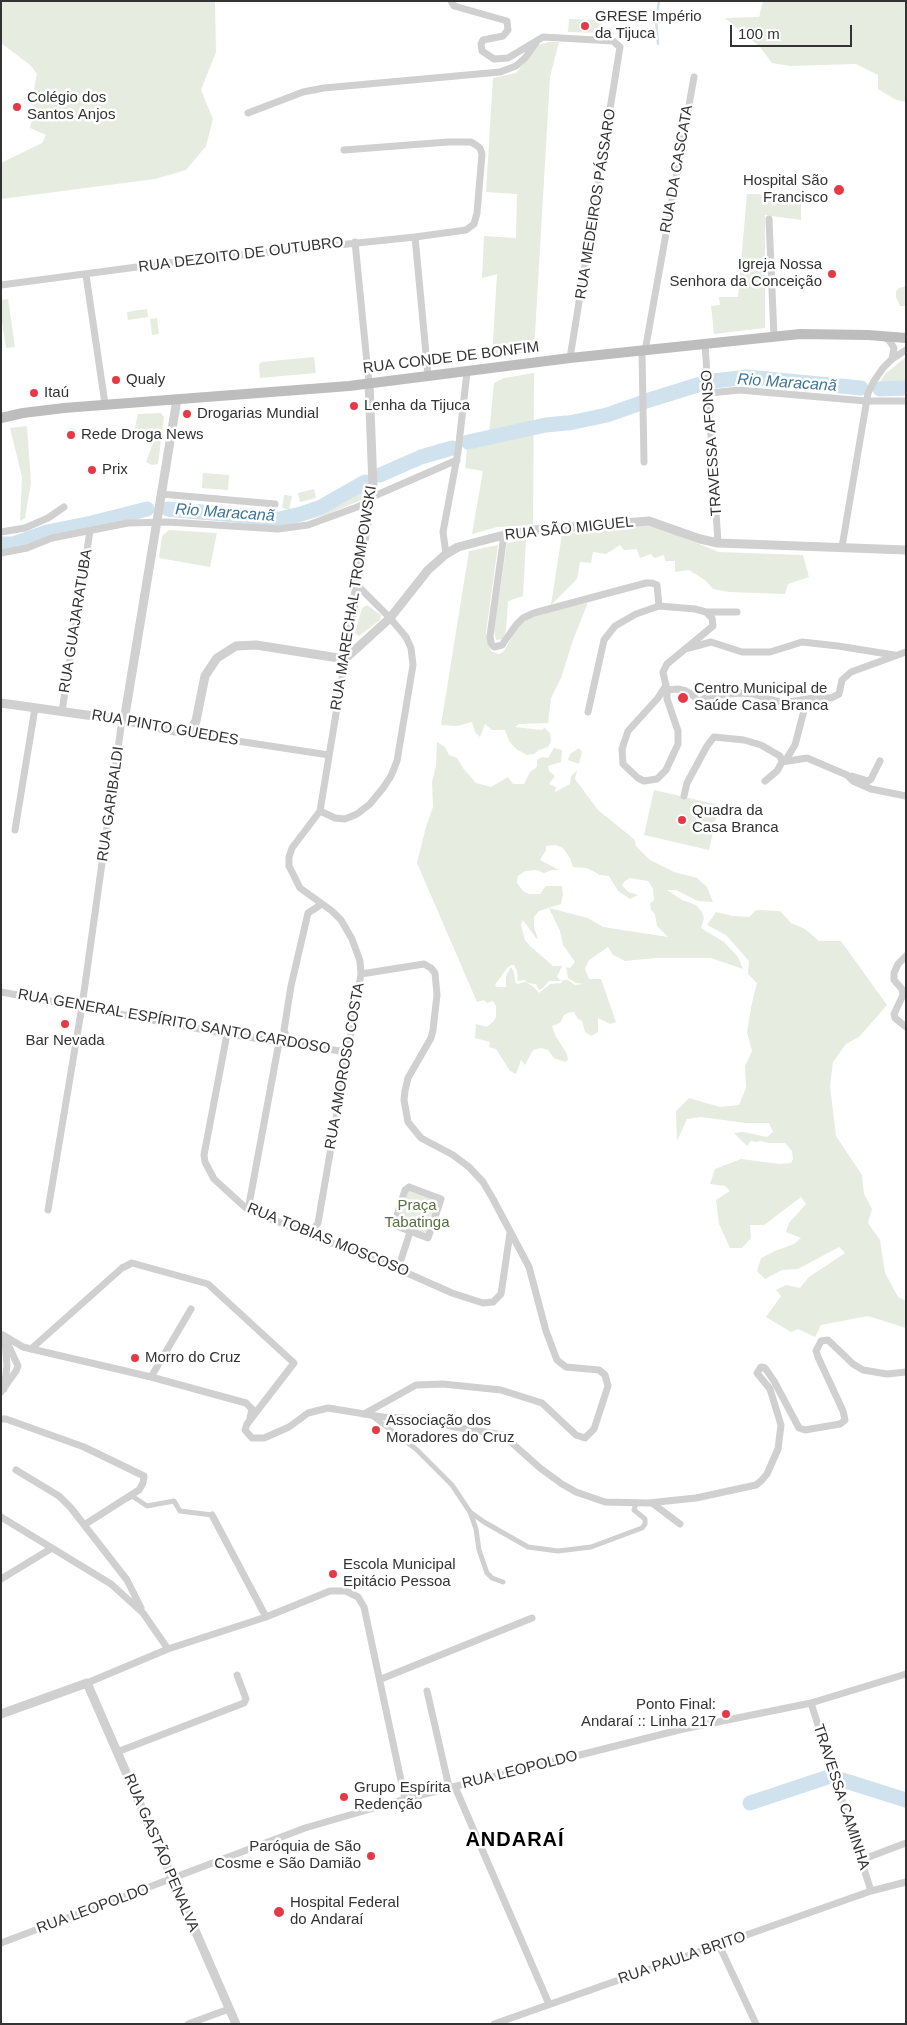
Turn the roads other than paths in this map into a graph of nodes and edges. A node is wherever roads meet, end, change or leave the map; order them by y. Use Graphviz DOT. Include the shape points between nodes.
graph roads {
  1 [pos="451,1"];
  2 [pos="543,37"];
  3 [pos="694,77"];
  4 [pos="248,113"];
  5 [pos="344,150"];
  6 [pos="769,219"];
  7 [pos="415,237"];
  8 [pos="355,242"];
  9 [pos="86,275"];
  10 [pos="1,286"];
  11 [pos="879,335"];
  12 [pos="774,337"];
  13 [pos="906,338"];
  14 [pos="705,344"];
  15 [pos="906,350"];
  16 [pos="644,351"];
  17 [pos="570,358"];
  18 [pos="892,359"];
  19 [pos="467,372"];
  20 [pos="428,375"];
  21 [pos="369,383"];
  22 [pos="709,390"];
  23 [pos="177,399"];
  24 [pos="866,401"];
  25 [pos="906,401"];
  26 [pos="104,404"];
  27 [pos="1,418"];
  28 [pos="457,456"];
  29 [pos="644,462"];
  30 [pos="372,497"];
  31 [pos="160,498"];
  32 [pos="275,504"];
  33 [pos="64,507"];
  34 [pos="157,518"];
  35 [pos="90,531"];
  36 [pos="1,532"];
  37 [pos="504,535"];
  38 [pos="718,543"];
  39 [pos="842,547"];
  40 [pos="906,550"];
  41 [pos="1,553"];
  42 [pos="446,554"];
  43 [pos="358,586"];
  44 [pos="659,606"];
  45 [pos="706,612"];
  46 [pos="736,612"];
  47 [pos="390,618"];
  48 [pos="683,649"];
  49 [pos="904,653"];
  50 [pos="345,659"];
  51 [pos="666,688"];
  52 [pos="807,699"];
  53 [pos="1,703"];
  54 [pos="35,708"];
  55 [pos="62,711"];
  56 [pos="588,712"];
  57 [pos="122,720"];
  58 [pos="186,733"];
  59 [pos="329,755"];
  60 [pos="880,761"];
  61 [pos="783,762"];
  62 [pos="847,775"];
  63 [pos="765,781"];
  64 [pos="684,796"];
  65 [pos="906,796"];
  66 [pos="320,811"];
  67 [pos="15,830"];
  68 [pos="322,904"];
  69 [pos="906,956"];
  70 [pos="361,974"];
  71 [pos="1,992"];
  72 [pos="82,1006"];
  73 [pos="906,1026"];
  74 [pos="226,1034"];
  75 [pos="279,1042"];
  76 [pos="289,1044"];
  77 [pos="347,1052"];
  78 [pos="48,1210"];
  79 [pos="248,1210"];
  80 [pos="410,1232"];
  81 [pos="510,1233"];
  82 [pos="310,1234"];
  83 [pos="398,1269"];
  84 [pos="191,1309"];
  85 [pos="3,1336"];
  86 [pos="30,1349"];
  87 [pos="906,1372"];
  88 [pos="151,1378"];
  89 [pos="2,1391"];
  90 [pos="364,1414"];
  91 [pos="372,1416"];
  92 [pos="1,1419"];
  93 [pos="246,1427"];
  94 [pos="16,1470"];
  95 [pos="119,1502"];
  96 [pos="636,1502"];
  97 [pos="652,1502"];
  98 [pos="470,1512"];
  99 [pos="212,1515"];
  100 [pos="1,1517"];
  101 [pos="680,1524"];
  102 [pos="84,1525"];
  103 [pos="52,1548"];
  104 [pos="1,1579"];
  105 [pos="503,1582"];
  106 [pos="143,1613"];
  107 [pos="266,1616"];
  108 [pos="532,1618"];
  109 [pos="168,1649"];
  110 [pos="906,1674"];
  111 [pos="237,1675"];
  112 [pos="381,1679"];
  113 [pos="87,1683"];
  114 [pos="427,1691"];
  115 [pos="811,1702"];
  116 [pos="1,1714"];
  117 [pos="117,1752"];
  118 [pos="452,1787"];
  119 [pos="405,1799"];
  120 [pos="906,1843"];
  121 [pos="861,1860"];
  122 [pos="172,1879"];
  123 [pos="906,1882"];
  124 [pos="871,1891"];
  125 [pos="1,1942"];
  126 [pos="719,1945"];
  127 [pos="549,2004"];
  128 [pos="229,2009"];
  129 [pos="188,2024"];
  130 [pos="236,2024"];
  131 [pos="494,2024"];
  132 [pos="756,2024"];
  1 -- 2 [label="street" via="454,6 507,21 508,30 503,36 483,40 482,51 489,57 508,58"];
  2 -- 4 [label="street" via="516,66 500,72 324,88 303,92"];
  2 -- 17 [label="street, RUA MEDEIROS PÁSSARO" via="613,40 621,51"];
  3 -- 16 [label="street, RUA DA CASCATA"];
  5 -- 7 [label="street, RUA DEZOITO DE OUTUBRO" via="471,142 480,148 474,224 466,230"];
  6 -- 12 [label="street"];
  7 -- 8 [label="street, RUA DEZOITO DE OUTUBRO"];
  7 -- 20 [label="street"];
  8 -- 9 [label="street, RUA DEZOITO DE OUTUBRO"];
  8 -- 21 [label="street"];
  9 -- 10 [label="street, RUA DEZOITO DE OUTUBRO"];
  9 -- 26 [label="street"];
  11 -- 12 [label="main road, RUA CONDE DE BONFIM"];
  11 -- 13 [label="main road, RUA CONDE DE BONFIM"];
  11 -- 18 [label="street" via="892,343 895,352"];
  12 -- 14 [label="main road, RUA CONDE DE BONFIM"];
  14 -- 16 [label="main road, RUA CONDE DE BONFIM"];
  14 -- 22 [label="street, TRAVESSA AFONSO"];
  15 -- 18 [label="street"];
  16 -- 17 [label="main road, RUA CONDE DE BONFIM"];
  16 -- 29 [label="street, RUA DA CASCATA"];
  17 -- 19 [label="main road, RUA CONDE DE BONFIM"];
  18 -- 24 [label="street" via="872,384"];
  19 -- 20 [label="main road, RUA CONDE DE BONFIM"];
  19 -- 28 [label="street"];
  20 -- 21 [label="main road, RUA CONDE DE BONFIM"];
  21 -- 23 [label="main road, RUA CONDE DE BONFIM"];
  21 -- 30 [label="street, RUA MARECHAL TROMPOWSKI"];
  22 -- 24 [label="street"];
  22 -- 38 [label="street, TRAVESSA AFONSO"];
  23 -- 26 [label="main road, RUA CONDE DE BONFIM"];
  23 -- 31 [label="street, RUA GARIBALDI"];
  24 -- 25 [label="street"];
  24 -- 39 [label="street"];
  26 -- 27 [label="main road, RUA CONDE DE BONFIM"];
  28 -- 30 [label="street"];
  28 -- 42 [label="street" via="443,532"];
  30 -- 34 [label="street" via="360,506 314,524 293,528"];
  30 -- 43 [label="street, RUA MARECHAL TROMPOWSKI"];
  31 -- 32 [label="street"];
  31 -- 34 [label="street, RUA GARIBALDI"];
  33 -- 36 [label="street" via="25,528"];
  34 -- 35 [label="street"];
  34 -- 57 [label="street, RUA GARIBALDI"];
  35 -- 41 [label="street"];
  35 -- 55 [label="street, RUA GUAJARATUBA"];
  37 -- 38 [label="street, RUA SÃO MIGUEL" via="649,521"];
  37 -- 42 [label="street, RUA SÃO MIGUEL" via="458,547"];
  37 -- 44 [label="street" via="490,636 494,647 502,646 516,625 534,613 646,583 657,585"];
  38 -- 39 [label="street, RUA SÃO MIGUEL"];
  39 -- 40 [label="street, RUA SÃO MIGUEL"];
  42 -- 47 [label="street, RUA SÃO MIGUEL" via="428,570"];
  43 -- 47 [label="street"];
  43 -- 50 [label="street, RUA MARECHAL TROMPOWSKI"];
  44 -- 45 [label="street"];
  44 -- 56 [label="street" via="616,626 604,640"];
  45 -- 46 [label="street"];
  45 -- 48 [label="street" via="712,618 713,626"];
  47 -- 50 [label="street, RUA SÃO MIGUEL"];
  47 -- 66 [label="street" via="412,648 414,664 397,761 383,788 357,814 345,819 327,816"];
  48 -- 49 [label="street" via="711,642 742,652 770,652 802,642 883,654"];
  48 -- 51 [label="street" via="663,672"];
  49 -- 52 [label="street" via="846,674 839,694 834,698"];
  50 -- 58 [label="street" via="256,645 236,646 216,658 208,671 196,720"];
  50 -- 59 [label="street, RUA MARECHAL TROMPOWSKI"];
  51 -- 51 [label="street" via="628,731 622,749 623,764 644,781 657,779 666,770 678,744 678,731"];
  51 -- 52 [label="street" via="686,692 698,702 709,696 741,693 776,701"];
  52 -- 61 [label="street" via="795,745"];
  53 -- 54 [label="street, RUA PINTO GUEDES"];
  54 -- 55 [label="street, RUA PINTO GUEDES"];
  54 -- 67 [label="street"];
  55 -- 57 [label="street, RUA PINTO GUEDES"];
  57 -- 58 [label="street, RUA PINTO GUEDES"];
  57 -- 72 [label="street, RUA GARIBALDI"];
  58 -- 59 [label="street, RUA PINTO GUEDES"];
  59 -- 66 [label="street, RUA MARECHAL TROMPOWSKI"];
  60 -- 62 [label="street" via="868,781"];
  61 -- 62 [label="street" via="808,758"];
  61 -- 63 [label="street"];
  61 -- 64 [label="street" via="780,756 761,745 714,737"];
  62 -- 65 [label="street" via="871,789"];
  66 -- 68 [label="street, RUA AMOROSO COSTA" via="292,848 289,866 300,888"];
  68 -- 70 [label="street, RUA AMOROSO COSTA" via="341,920 360,961"];
  68 -- 76 [label="street" via="308,913 295,967 284,1030"];
  69 -- 73 [label="street" via="894,973 894,980 902,988 903,995 894,1014"];
  70 -- 77 [label="street, RUA AMOROSO COSTA"];
  70 -- 81 [label="street" via="424,964 435,973 437,995 433,1030 408,1078 405,1112 408,1122 421,1138 469,1167 482,1182"];
  71 -- 72 [label="street, RUA GENERAL ESPÍRITO SANTO CARDOSO"];
  72 -- 74 [label="street, RUA GENERAL ESPÍRITO SANTO CARDOSO"];
  72 -- 78 [label="street, RUA GARIBALDI"];
  74 -- 75 [label="street, RUA GENERAL ESPÍRITO SANTO CARDOSO"];
  74 -- 79 [label="street, RUA TOBIAS MOSCOSO" via="204,1155 214,1179"];
  75 -- 76 [label="street, RUA GENERAL ESPÍRITO SANTO CARDOSO"];
  75 -- 79 [label="street"];
  76 -- 77 [label="street, RUA GENERAL ESPÍRITO SANTO CARDOSO"];
  77 -- 82 [label="street, RUA AMOROSO COSTA" via="318,1223"];
  79 -- 82 [label="street, RUA TOBIAS MOSCOSO"];
  80 -- 80 [label="street" via="428,1238 442,1202 409,1186 394,1223 396,1227"];
  80 -- 83 [label="street"];
  81 -- 83 [label="street, RUA TOBIAS MOSCOSO" via="500,1294 493,1302 483,1303 452,1293"];
  81 -- 90 [label="street" via="529,1267 546,1331 558,1360 566,1367 599,1370 607,1379 608,1386 590,1434 581,1438 576,1435 542,1403 501,1390 443,1384 416,1385"];
  82 -- 83 [label="street, RUA TOBIAS MOSCOSO"];
  84 -- 88 [label="street"];
  85 -- 86 [label="street"];
  85 -- 89 [label="street" via="6,1366"];
  85 -- 89 [label="street" via="18,1366"];
  86 -- 88 [label="street"];
  86 -- 93 [label="street" via="122,1268 132,1263 208,1284 294,1363"];
  87 -- 97 [label="street" via="887,1374 863,1370 828,1340 821,1341 816,1351 818,1358 845,1420 840,1424 805,1430 799,1428 774,1381 761,1367 758,1372 770,1389 781,1424 778,1449 765,1477 756,1485 696,1498"];
  88 -- 93 [label="street" via="246,1402 252,1415"];
  90 -- 91 [label="street"];
  90 -- 93 [label="street" via="328,1408 308,1412 289,1427 264,1438 252,1438"];
  91 -- 96 [label="street" via="423,1419 497,1434 551,1477 576,1492 606,1502"];
  91 -- 98 [label="street" via="416,1449 452,1486"];
  92 -- 95 [label="street" via="84,1447 141,1473 144,1476 142,1487"];
  94 -- 102 [label="street" via="59,1496"];
  95 -- 99 [label="street" via="132,1496 147,1506 174,1501 180,1511"];
  95 -- 102 [label="street"];
  96 -- 97 [label="street"];
  96 -- 98 [label="street" via="634,1510 645,1519 642,1528 591,1547 558,1552 528,1547"];
  97 -- 101 [label="street"];
  98 -- 105 [label="street" via="487,1573"];
  99 -- 107 [label="street"];
  100 -- 103 [label="street"];
  102 -- 106 [label="street" via="127,1580"];
  103 -- 104 [label="street"];
  103 -- 106 [label="street" via="106,1580"];
  106 -- 109 [label="street"];
  107 -- 109 [label="street"];
  107 -- 112 [label="street" via="330,1591 346,1591 358,1597 364,1607"];
  108 -- 112 [label="street"];
  109 -- 113 [label="street"];
  110 -- 115 [label="street, RUA LEOPOLDO"];
  111 -- 117 [label="street" via="246,1699 244,1703"];
  112 -- 119 [label="street"];
  113 -- 116 [label="street"];
  113 -- 117 [label="street, RUA GASTÃO PENALVA"];
  114 -- 118 [label="street"];
  115 -- 118 [label="street, RUA LEOPOLDO" via="683,1729"];
  115 -- 121 [label="street, TRAVESSA CAMINHA"];
  117 -- 122 [label="street, RUA GASTÃO PENALVA"];
  118 -- 119 [label="street, RUA LEOPOLDO"];
  118 -- 127 [label="street"];
  119 -- 122 [label="street, RUA LEOPOLDO" via="305,1828"];
  120 -- 121 [label="street"];
  121 -- 124 [label="street, TRAVESSA CAMINHA"];
  122 -- 125 [label="street, RUA LEOPOLDO"];
  122 -- 128 [label="street, RUA GASTÃO PENALVA"];
  123 -- 124 [label="street, RUA PAULA BRITO"];
  124 -- 126 [label="street, RUA PAULA BRITO"];
  126 -- 127 [label="street, RUA PAULA BRITO"];
  126 -- 132 [label="street"];
  127 -- 131 [label="street, RUA PAULA BRITO"];
  128 -- 129 [label="street"];
  128 -- 130 [label="street, RUA GASTÃO PENALVA"];
}
